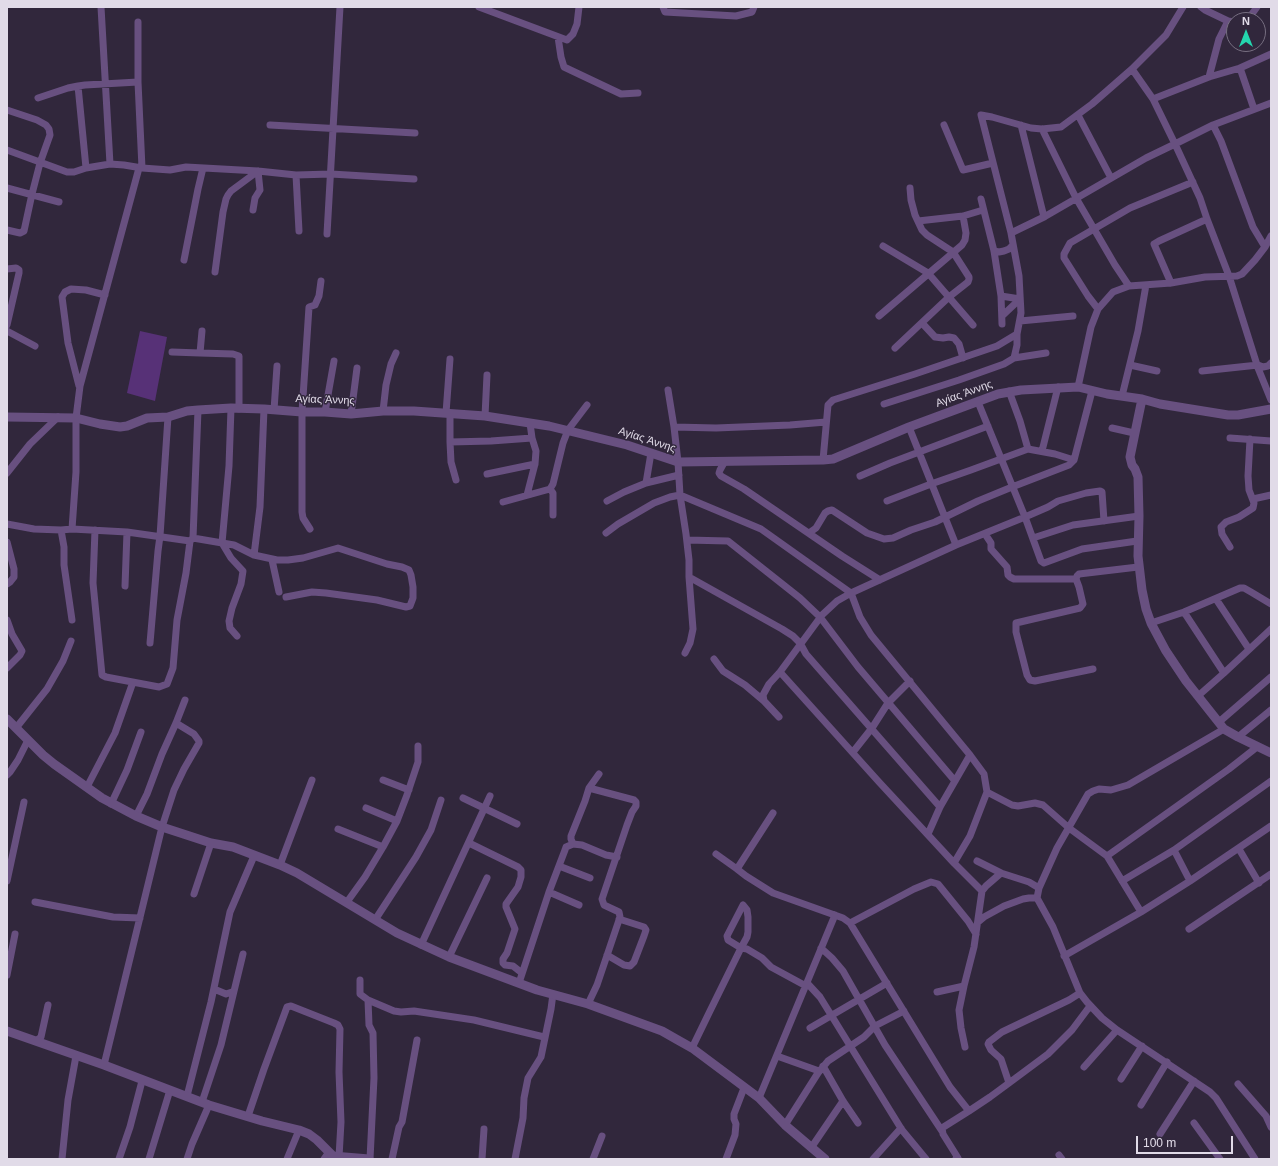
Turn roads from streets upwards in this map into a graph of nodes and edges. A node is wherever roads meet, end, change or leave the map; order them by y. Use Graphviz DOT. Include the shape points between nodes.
graph roads {
  1 [pos="101,7"];
  2 [pos="340,7"];
  3 [pos="479,7"];
  4 [pos="579,7"];
  5 [pos="664,7"];
  6 [pos="754,7"];
  7 [pos="1183,7"];
  8 [pos="1202,7"];
  9 [pos="1226,19"];
  10 [pos="138,22"];
  11 [pos="1226,28"];
  12 [pos="558,37"];
  13 [pos="1271,54"];
  14 [pos="1240,68"];
  15 [pos="1132,69"];
  16 [pos="1210,77"];
  17 [pos="138,82"];
  18 [pos="106,84"];
  19 [pos="78,86"];
  20 [pos="638,93"];
  21 [pos="38,98"];
  22 [pos="1153,99"];
  23 [pos="1271,103"];
  24 [pos="1254,109"];
  25 [pos="7,110"];
  26 [pos="1078,115"];
  27 [pos="270,125"];
  28 [pos="944,125"];
  29 [pos="1021,125"];
  30 [pos="1213,125"];
  31 [pos="334,129"];
  32 [pos="1042,129"];
  33 [pos="415,133"];
  34 [pos="1175,144"];
  35 [pos="7,150"];
  36 [pos="40,163"];
  37 [pos="992,163"];
  38 [pos="110,164"];
  39 [pos="86,168"];
  40 [pos="141,168"];
  41 [pos="203,168"];
  42 [pos="258,171"];
  43 [pos="331,174"];
  44 [pos="296,175"];
  45 [pos="1111,178"];
  46 [pos="414,179"];
  47 [pos="1193,182"];
  48 [pos="7,188"];
  49 [pos="910,188"];
  50 [pos="32,194"];
  51 [pos="1076,198"];
  52 [pos="981,199"];
  53 [pos="59,202"];
  54 [pos="252,210"];
  55 [pos="983,210"];
  56 [pos="963,216"];
  57 [pos="1044,217"];
  58 [pos="1207,219"];
  59 [pos="918,221"];
  60 [pos="1094,229"];
  61 [pos="7,230"];
  62 [pos="299,231"];
  63 [pos="1011,233"];
  64 [pos="327,234"];
  65 [pos="1271,236"];
  66 [pos="1013,245"];
  67 [pos="883,246"];
  68 [pos="1265,247"];
  69 [pos="994,251"];
  70 [pos="952,252"];
  71 [pos="184,260"];
  72 [pos="7,269"];
  73 [pos="215,272"];
  74 [pos="928,273"];
  75 [pos="1229,276"];
  76 [pos="321,282"];
  77 [pos="1171,283"];
  78 [pos="1146,285"];
  79 [pos="1129,286"];
  80 [pos="105,295"];
  81 [pos="1002,296"];
  82 [pos="949,297"];
  83 [pos="1020,300"];
  84 [pos="1098,309"];
  85 [pos="878,316"];
  86 [pos="1002,316"];
  87 [pos="1073,316"];
  88 [pos="1020,321"];
  89 [pos="922,323"];
  90 [pos="1002,324"];
  91 [pos="7,325"];
  92 [pos="973,325"];
  93 [pos="7,331"];
  94 [pos="202,332"];
  95 [pos="1017,334"];
  96 [pos="35,346"];
  97 [pos="895,348"];
  98 [pos="172,352"];
  99 [pos="396,353"];
  100 [pos="1046,353"];
  101 [pos="200,354"];
  102 [pos="963,358"];
  103 [pos="1014,358"];
  104 [pos="450,359"];
  105 [pos="334,361"];
  106 [pos="1271,363"];
  107 [pos="1130,365"];
  108 [pos="1258,365"];
  109 [pos="277,366"];
  110 [pos="357,368"];
  111 [pos="1158,371"];
  112 [pos="1202,371"];
  113 [pos="487,375"];
  114 [pos="80,386"];
  115 [pos="1058,387"];
  116 [pos="1078,387"];
  117 [pos="668,390"];
  118 [pos="1092,390"];
  119 [pos="1009,391"];
  120 [pos="1122,396"];
  121 [pos="1142,399"];
  122 [pos="1271,400"];
  123 [pos="978,402"];
  124 [pos="884,404"];
  125 [pos="587,405"];
  126 [pos="235,408"];
  127 [pos="264,409"];
  128 [pos="1271,409"];
  129 [pos="198,410"];
  130 [pos="274,410"];
  131 [pos="383,411"];
  132 [pos="302,412"];
  133 [pos="325,412"];
  134 [pos="351,414"];
  135 [pos="448,414"];
  136 [pos="7,416"];
  137 [pos="168,416"];
  138 [pos="485,416"];
  139 [pos="58,417"];
  140 [pos="76,418"];
  141 [pos="826,422"];
  142 [pos="530,423"];
  143 [pos="988,426"];
  144 [pos="674,427"];
  145 [pos="909,427"];
  146 [pos="1112,428"];
  147 [pos="568,430"];
  148 [pos="1134,433"];
  149 [pos="532,438"];
  150 [pos="1230,438"];
  151 [pos="1250,439"];
  152 [pos="1271,441"];
  153 [pos="450,442"];
  154 [pos="1028,449"];
  155 [pos="1042,451"];
  156 [pos="918,452"];
  157 [pos="651,453"];
  158 [pos="1002,459"];
  159 [pos="823,460"];
  160 [pos="1074,460"];
  161 [pos="724,461"];
  162 [pos="678,462"];
  163 [pos="535,464"];
  164 [pos="7,473"];
  165 [pos="487,474"];
  166 [pos="679,475"];
  167 [pos="860,476"];
  168 [pos="456,480"];
  169 [pos="646,483"];
  170 [pos="931,484"];
  171 [pos="1012,487"];
  172 [pos="550,489"];
  173 [pos="527,495"];
  174 [pos="680,495"];
  175 [pos="1271,495"];
  176 [pos="1253,499"];
  177 [pos="607,501"];
  178 [pos="887,501"];
  179 [pos="504,502"];
  180 [pos="553,515"];
  181 [pos="1139,516"];
  182 [pos="945,517"];
  183 [pos="1025,517"];
  184 [pos="1104,521"];
  185 [pos="7,524"];
  186 [pos="7,528"];
  187 [pos="72,529"];
  188 [pos="310,529"];
  189 [pos="61,530"];
  190 [pos="95,530"];
  191 [pos="127,532"];
  192 [pos="606,533"];
  193 [pos="809,533"];
  194 [pos="985,534"];
  195 [pos="160,536"];
  196 [pos="1033,538"];
  197 [pos="191,539"];
  198 [pos="687,540"];
  199 [pos="1137,541"];
  200 [pos="7,542"];
  201 [pos="222,543"];
  202 [pos="956,545"];
  203 [pos="1230,547"];
  204 [pos="254,555"];
  205 [pos="272,560"];
  206 [pos="1138,567"];
  207 [pos="689,577"];
  208 [pos="1076,579"];
  209 [pos="880,580"];
  210 [pos="7,584"];
  211 [pos="125,586"];
  212 [pos="279,592"];
  213 [pos="850,593"];
  214 [pos="286,597"];
  215 [pos="1216,599"];
  216 [pos="1271,604"];
  217 [pos="1184,612"];
  218 [pos="820,617"];
  219 [pos="7,620"];
  220 [pos="72,620"];
  221 [pos="1151,623"];
  222 [pos="1271,629"];
  223 [pos="237,636"];
  224 [pos="71,641"];
  225 [pos="150,643"];
  226 [pos="800,644"];
  227 [pos="1250,649"];
  228 [pos="685,653"];
  229 [pos="714,659"];
  230 [pos="7,668"];
  231 [pos="1094,669"];
  232 [pos="780,672"];
  233 [pos="1224,673"];
  234 [pos="1271,677"];
  235 [pos="910,681"];
  236 [pos="133,682"];
  237 [pos="1198,696"];
  238 [pos="185,700"];
  239 [pos="764,701"];
  240 [pos="888,703"];
  241 [pos="1271,710"];
  242 [pos="778,717"];
  243 [pos="7,719"];
  244 [pos="176,723"];
  245 [pos="1222,725"];
  246 [pos="16,728"];
  247 [pos="872,728"];
  248 [pos="141,732"];
  249 [pos="1238,738"];
  250 [pos="28,740"];
  251 [pos="418,746"];
  252 [pos="1257,747"];
  253 [pos="853,752"];
  254 [pos="1271,753"];
  255 [pos="970,755"];
  256 [pos="599,774"];
  257 [pos="7,775"];
  258 [pos="312,780"];
  259 [pos="383,780"];
  260 [pos="955,781"];
  261 [pos="1271,781"];
  262 [pos="87,787"];
  263 [pos="589,788"];
  264 [pos="409,790"];
  265 [pos="987,792"];
  266 [pos="490,796"];
  267 [pos="463,798"];
  268 [pos="441,800"];
  269 [pos="24,802"];
  270 [pos="111,804"];
  271 [pos="940,807"];
  272 [pos="366,808"];
  273 [pos="484,809"];
  274 [pos="773,813"];
  275 [pos="136,816"];
  276 [pos="397,821"];
  277 [pos="517,824"];
  278 [pos="1271,826"];
  279 [pos="162,827"];
  280 [pos="1069,828"];
  281 [pos="338,830"];
  282 [pos="928,834"];
  283 [pos="211,843"];
  284 [pos="469,843"];
  285 [pos="572,844"];
  286 [pos="383,847"];
  287 [pos="1239,849"];
  288 [pos="1174,850"];
  289 [pos="716,854"];
  290 [pos="254,856"];
  291 [pos="1107,856"];
  292 [pos="617,857"];
  293 [pos="977,861"];
  294 [pos="954,863"];
  295 [pos="280,865"];
  296 [pos="559,866"];
  297 [pos="737,869"];
  298 [pos="1001,873"];
  299 [pos="1271,874"];
  300 [pos="487,878"];
  301 [pos="590,878"];
  302 [pos="7,881"];
  303 [pos="1122,881"];
  304 [pos="1190,881"];
  305 [pos="1259,883"];
  306 [pos="1039,888"];
  307 [pos="982,891"];
  308 [pos="549,892"];
  309 [pos="194,894"];
  310 [pos="1037,898"];
  311 [pos="35,902"];
  312 [pos="347,902"];
  313 [pos="579,905"];
  314 [pos="1141,912"];
  315 [pos="835,915"];
  316 [pos="140,918"];
  317 [pos="619,919"];
  318 [pos="375,920"];
  319 [pos="978,922"];
  320 [pos="850,923"];
  321 [pos="1189,929"];
  322 [pos="15,934"];
  323 [pos="976,934"];
  324 [pos="421,945"];
  325 [pos="741,948"];
  326 [pos="821,948"];
  327 [pos="243,954"];
  328 [pos="607,955"];
  329 [pos="1064,956"];
  330 [pos="449,957"];
  331 [pos="522,973"];
  332 [pos="7,975"];
  333 [pos="360,980"];
  334 [pos="519,983"];
  335 [pos="887,983"];
  336 [pos="806,984"];
  337 [pos="964,986"];
  338 [pos="214,989"];
  339 [pos="232,992"];
  340 [pos="937,992"];
  341 [pos="1080,993"];
  342 [pos="553,994"];
  343 [pos="860,999"];
  344 [pos="368,1000"];
  345 [pos="588,1004"];
  346 [pos="48,1005"];
  347 [pos="1090,1006"];
  348 [pos="904,1011"];
  349 [pos="832,1016"];
  350 [pos="875,1026"];
  351 [pos="810,1028"];
  352 [pos="1117,1030"];
  353 [pos="7,1031"];
  354 [pos="544,1037"];
  355 [pos="417,1040"];
  356 [pos="36,1042"];
  357 [pos="850,1046"];
  358 [pos="1142,1046"];
  359 [pos="965,1047"];
  360 [pos="692,1048"];
  361 [pos="76,1056"];
  362 [pos="778,1056"];
  363 [pos="1167,1062"];
  364 [pos="104,1065"];
  365 [pos="1084,1067"];
  366 [pos="821,1068"];
  367 [pos="1121,1079"];
  368 [pos="142,1081"];
  369 [pos="1194,1081"];
  370 [pos="1009,1082"];
  371 [pos="1238,1084"];
  372 [pos="744,1088"];
  373 [pos="170,1090"];
  374 [pos="187,1096"];
  375 [pos="759,1098"];
  376 [pos="842,1101"];
  377 [pos="206,1104"];
  378 [pos="1141,1105"];
  379 [pos="969,1111"];
  380 [pos="248,1116"];
  381 [pos="858,1123"];
  382 [pos="1194,1123"];
  383 [pos="785,1125"];
  384 [pos="1271,1126"];
  385 [pos="901,1128"];
  386 [pos="484,1129"];
  387 [pos="299,1130"];
  388 [pos="942,1131"];
  389 [pos="1160,1134"];
  390 [pos="602,1136"];
  391 [pos="811,1148"];
  392 [pos="326,1156"];
  393 [pos="339,1157"];
  394 [pos="923,1158"];
  395 [pos="62,1159"];
  396 [pos="119,1159"];
  397 [pos="148,1159"];
  398 [pos="188,1159"];
  399 [pos="287,1159"];
  400 [pos="369,1159"];
  401 [pos="392,1159"];
  402 [pos="482,1159"];
  403 [pos="515,1159"];
  404 [pos="593,1159"];
  405 [pos="726,1159"];
  406 [pos="825,1159"];
  407 [pos="873,1159"];
  408 [pos="956,1159"];
  409 [pos="1220,1159"];
  410 [pos="1255,1159"];
  1 -- 18 [label="street"];
  2 -- 31 [label="street"];
  3 -- 12 [label="street"];
  4 -- 12 [label="street" via="573,34 567,40"];
  5 -- 6 [label="street" via="665,12 736,16 752,12"];
  7 -- 15 [label="street" via="1166,35"];
  8 -- 9 [label="street"];
  10 -- 17 [label="street"];
  11 -- 16 [label="street" via="1219,39"];
  12 -- 20 [label="street" via="564,67 621,94"];
  13 -- 14 [label="street"];
  14 -- 16 [label="street"];
  14 -- 24 [label="street"];
  15 -- 22 [label="street"];
  15 -- 26 [label="street"];
  16 -- 22 [label="street"];
  17 -- 18 [label="street"];
  17 -- 40 [label="street"];
  18 -- 19 [label="street"];
  18 -- 38 [label="street"];
  19 -- 21 [label="street"];
  19 -- 39 [label="street"];
  22 -- 34 [label="street"];
  23 -- 24 [label="street"];
  24 -- 30 [label="street"];
  25 -- 36 [label="street" via="37,120 49,129 49,140"];
  26 -- 32 [label="street" via="1061,127"];
  26 -- 45 [label="street"];
  27 -- 31 [label="street"];
  28 -- 37 [label="street" via="963,170"];
  29 -- 32 [label="street"];
  29 -- 37 [label="street" via="981,115"];
  29 -- 57 [label="street"];
  30 -- 34 [label="street"];
  30 -- 68 [label="street" via="1253,227"];
  31 -- 33 [label="street"];
  31 -- 43 [label="street"];
  32 -- 51 [label="street"];
  34 -- 45 [label="street"];
  34 -- 47 [label="street"];
  35 -- 36 [label="street"];
  36 -- 39 [label="street" via="67,172"];
  36 -- 50 [label="street"];
  37 -- 63 [label="street"];
  38 -- 39 [label="street"];
  38 -- 40 [label="street"];
  40 -- 41 [label="street"];
  40 -- 80 [label="street"];
  41 -- 42 [label="street"];
  41 -- 71 [label="street"];
  42 -- 44 [label="street"];
  42 -- 54 [label="street" via="260,190"];
  42 -- 73 [label="street" via="228,194"];
  43 -- 44 [label="street"];
  43 -- 46 [label="street"];
  43 -- 64 [label="street"];
  44 -- 62 [label="street"];
  45 -- 51 [label="street"];
  47 -- 58 [label="street"];
  47 -- 60 [label="street" via="1117,214"];
  48 -- 50 [label="street"];
  49 -- 59 [label="street"];
  50 -- 53 [label="street"];
  50 -- 61 [label="street" via="24,231 20,233"];
  51 -- 57 [label="street"];
  51 -- 60 [label="street"];
  52 -- 55 [label="street"];
  55 -- 56 [label="street"];
  55 -- 69 [label="street"];
  56 -- 59 [label="street"];
  56 -- 70 [label="street" via="965,240"];
  57 -- 63 [label="street"];
  58 -- 75 [label="street"];
  58 -- 77 [label="street" via="1154,244"];
  59 -- 70 [label="street" via="927,235"];
  60 -- 79 [label="street"];
  60 -- 84 [label="street" via="1070,243 1064,258"];
  63 -- 66 [label="street"];
  65 -- 68 [label="street"];
  66 -- 69 [label="street" via="1009,250"];
  66 -- 83 [label="street" via="1019,276"];
  67 -- 74 [label="street"];
  68 -- 75 [label="street" via="1242,274"];
  69 -- 81 [label="street"];
  70 -- 74 [label="street"];
  70 -- 82 [label="street" via="969,279"];
  72 -- 91 [label="street" via="16,268 19,273"];
  74 -- 82 [label="street"];
  74 -- 85 [label="street"];
  75 -- 77 [label="street" via="1205,276"];
  75 -- 108 [label="street"];
  76 -- 132 [label="street" via="315,305 309,307"];
  77 -- 78 [label="street"];
  78 -- 79 [label="street"];
  78 -- 107 [label="street"];
  79 -- 84 [label="street" via="1113,292"];
  80 -- 114 [label="street"];
  80 -- 114 [label="street" via="86,290 71,290 65,292 62,297 68,343"];
  81 -- 83 [label="street"];
  81 -- 86 [label="street"];
  82 -- 89 [label="street"];
  82 -- 92 [label="street"];
  83 -- 86 [label="street"];
  83 -- 88 [label="street"];
  84 -- 116 [label="street" via="1090,327"];
  86 -- 90 [label="street"];
  87 -- 88 [label="street"];
  88 -- 95 [label="street"];
  89 -- 97 [label="street"];
  89 -- 102 [label="street" via="935,337 954,338 959,344"];
  93 -- 96 [label="street"];
  94 -- 101 [label="street"];
  95 -- 102 [label="street" via="997,346"];
  95 -- 103 [label="street"];
  98 -- 101 [label="street"];
  99 -- 131 [label="street" via="386,385"];
  100 -- 103 [label="street"];
  101 -- 126 [label="street" via="239,356"];
  102 -- 141 [label="street" via="833,400 828,405"];
  103 -- 124 [label="street" via="959,380"];
  104 -- 135 [label="street"];
  105 -- 133 [label="street"];
  106 -- 108 [label="street" via="1268,366"];
  107 -- 111 [label="street"];
  107 -- 120 [label="street"];
  108 -- 112 [label="street"];
  108 -- 122 [label="street"];
  109 -- 130 [label="street"];
  110 -- 134 [label="street"];
  113 -- 138 [label="street"];
  114 -- 140 [label="street"];
  115 -- 116 [label="street, Αγίας Άννης"];
  115 -- 119 [label="street, Αγίας Άννης"];
  115 -- 155 [label="street"];
  116 -- 118 [label="street, Αγίας Άννης"];
  117 -- 144 [label="street"];
  118 -- 120 [label="street, Αγίας Άννης"];
  118 -- 160 [label="street"];
  119 -- 123 [label="street, Αγίας Άννης"];
  119 -- 154 [label="street"];
  120 -- 121 [label="street, Αγίας Άννης"];
  121 -- 128 [label="street, Αγίας Άννης" via="1228,415"];
  121 -- 148 [label="street"];
  123 -- 143 [label="street"];
  123 -- 145 [label="street, Αγίας Άννης"];
  125 -- 147 [label="street"];
  126 -- 127 [label="street, Αγίας Άννης"];
  126 -- 129 [label="street, Αγίας Άννης"];
  126 -- 201 [label="street"];
  127 -- 130 [label="street, Αγίας Άννης"];
  127 -- 204 [label="street" via="260,507"];
  129 -- 137 [label="street, Αγίας Άννης"];
  129 -- 197 [label="street"];
  130 -- 132 [label="street, Αγίας Άννης"];
  131 -- 134 [label="street, Αγίας Άννης"];
  131 -- 135 [label="street, Αγίας Άννης"];
  132 -- 133 [label="street, Αγίας Άννης"];
  132 -- 188 [label="street" via="302,512"];
  133 -- 134 [label="street, Αγίας Άννης"];
  135 -- 138 [label="street, Αγίας Άννης"];
  135 -- 153 [label="street"];
  136 -- 139 [label="street, Αγίας Άννης"];
  137 -- 140 [label="street, Αγίας Άννης" via="147,418 120,427"];
  137 -- 195 [label="street"];
  138 -- 142 [label="street, Αγίας Άννης"];
  139 -- 140 [label="street, Αγίας Άννης"];
  139 -- 164 [label="street" via="30,444"];
  140 -- 187 [label="street"];
  141 -- 144 [label="street" via="716,428"];
  141 -- 159 [label="street"];
  142 -- 147 [label="street, Αγίας Άννης"];
  142 -- 149 [label="street"];
  143 -- 156 [label="street"];
  143 -- 158 [label="street"];
  144 -- 162 [label="street"];
  145 -- 156 [label="street"];
  145 -- 159 [label="street, Αγίας Άννης" via="841,456"];
  146 -- 148 [label="street"];
  147 -- 157 [label="street, Αγίας Άννης"];
  147 -- 172 [label="street"];
  148 -- 181 [label="street" via="1130,457 1138,477"];
  149 -- 153 [label="street"];
  149 -- 163 [label="street" via="536,451"];
  150 -- 151 [label="street"];
  151 -- 152 [label="street"];
  151 -- 176 [label="street" via="1248,476"];
  153 -- 168 [label="street" via="451,462"];
  154 -- 155 [label="street"];
  154 -- 158 [label="street"];
  155 -- 160 [label="street"];
  156 -- 167 [label="street"];
  156 -- 170 [label="street"];
  157 -- 162 [label="street, Αγίας Άννης"];
  157 -- 169 [label="street"];
  158 -- 170 [label="street"];
  158 -- 171 [label="street"];
  159 -- 161 [label="street, Αγίας Άννης"];
  160 -- 171 [label="street" via="1069,465"];
  161 -- 162 [label="street, Αγίας Άννης"];
  161 -- 193 [label="street" via="720,470 721,476"];
  162 -- 166 [label="street"];
  163 -- 165 [label="street"];
  163 -- 173 [label="street"];
  166 -- 169 [label="street"];
  166 -- 174 [label="street"];
  169 -- 177 [label="street"];
  170 -- 178 [label="street"];
  170 -- 182 [label="street"];
  171 -- 182 [label="street"];
  171 -- 183 [label="street"];
  172 -- 173 [label="street"];
  172 -- 180 [label="street" via="553,493"];
  173 -- 179 [label="street"];
  174 -- 192 [label="street" via="654,504"];
  174 -- 198 [label="street"];
  174 -- 213 [label="street" via="762,530"];
  175 -- 176 [label="street"];
  176 -- 203 [label="street" via="1253,508 1221,527"];
  181 -- 184 [label="street"];
  181 -- 199 [label="street"];
  182 -- 193 [label="street" via="893,538 884,538 867,533 830,510"];
  182 -- 202 [label="street"];
  183 -- 184 [label="street" via="1058,501 1100,491"];
  183 -- 194 [label="street"];
  183 -- 196 [label="street"];
  184 -- 196 [label="street" via="1073,525"];
  185 -- 186 [label="street"];
  185 -- 189 [label="street"];
  187 -- 189 [label="street"];
  187 -- 190 [label="street"];
  189 -- 220 [label="street"];
  190 -- 191 [label="street"];
  190 -- 236 [label="street" via="93,583 102,675"];
  191 -- 195 [label="street"];
  191 -- 211 [label="street"];
  193 -- 209 [label="street"];
  194 -- 202 [label="street"];
  194 -- 208 [label="street" via="991,543 991,549 1007,567 1008,575 1014,579"];
  195 -- 197 [label="street"];
  195 -- 225 [label="street"];
  196 -- 199 [label="street" via="1044,563 1082,549"];
  197 -- 201 [label="street"];
  197 -- 236 [label="street" via="170,677 167,684 159,687"];
  198 -- 207 [label="street"];
  198 -- 218 [label="street" via="728,541"];
  199 -- 206 [label="street"];
  200 -- 210 [label="street" via="14,569 14,577"];
  201 -- 204 [label="street" via="234,545"];
  201 -- 223 [label="street" via="243,571 229,621 230,628"];
  202 -- 209 [label="street"];
  204 -- 205 [label="street"];
  205 -- 212 [label="street"];
  205 -- 214 [label="street" via="302,558 338,548 409,570 413,587 413,598 410,606 406,607 326,593 312,592"];
  206 -- 208 [label="street" via="1079,574"];
  206 -- 221 [label="street"];
  207 -- 226 [label="street" via="782,629"];
  207 -- 228 [label="street" via="693,629"];
  208 -- 231 [label="street" via="1082,607 1016,623 1016,632 1030,680"];
  209 -- 213 [label="street"];
  213 -- 218 [label="street"];
  213 -- 235 [label="street" via="870,635"];
  215 -- 216 [label="street" via="1244,588"];
  215 -- 217 [label="street"];
  215 -- 227 [label="street"];
  217 -- 221 [label="street"];
  217 -- 233 [label="street"];
  218 -- 226 [label="street"];
  218 -- 240 [label="street"];
  219 -- 230 [label="street" via="22,651"];
  221 -- 237 [label="street" via="1166,651"];
  222 -- 227 [label="street"];
  224 -- 246 [label="street" via="47,689"];
  226 -- 232 [label="street"];
  226 -- 247 [label="street"];
  227 -- 233 [label="street"];
  229 -- 239 [label="street" via="723,671"];
  232 -- 239 [label="street" via="764,691"];
  232 -- 253 [label="street"];
  233 -- 237 [label="street"];
  234 -- 245 [label="street" via="1249,695"];
  235 -- 240 [label="street"];
  235 -- 255 [label="street"];
  236 -- 262 [label="street" via="115,733"];
  237 -- 245 [label="street"];
  238 -- 244 [label="street"];
  239 -- 242 [label="street"];
  240 -- 247 [label="street"];
  240 -- 260 [label="street"];
  241 -- 249 [label="street"];
  243 -- 246 [label="street"];
  244 -- 275 [label="street"];
  244 -- 279 [label="street" via="194,734 199,744 174,790"];
  245 -- 249 [label="street"];
  245 -- 280 [label="street" via="1128,785 1111,790 1099,789 1088,794"];
  246 -- 250 [label="street"];
  247 -- 253 [label="street"];
  247 -- 271 [label="street"];
  248 -- 270 [label="street"];
  249 -- 252 [label="street"];
  250 -- 257 [label="street"];
  250 -- 262 [label="street" via="43,755"];
  251 -- 264 [label="street" via="418,762"];
  252 -- 254 [label="street"];
  252 -- 291 [label="street"];
  253 -- 282 [label="street"];
  255 -- 260 [label="street"];
  255 -- 265 [label="street" via="984,774"];
  256 -- 263 [label="street"];
  258 -- 295 [label="street"];
  259 -- 264 [label="street"];
  260 -- 271 [label="street"];
  261 -- 288 [label="street"];
  262 -- 270 [label="street"];
  263 -- 285 [label="street" via="571,836"];
  263 -- 292 [label="street" via="636,802"];
  264 -- 276 [label="street"];
  265 -- 280 [label="street" via="1012,806 1040,804"];
  265 -- 294 [label="street" via="970,836"];
  266 -- 273 [label="street"];
  267 -- 273 [label="street"];
  268 -- 318 [label="street" via="431,830"];
  269 -- 302 [label="street"];
  270 -- 275 [label="street"];
  271 -- 282 [label="street"];
  272 -- 276 [label="street"];
  273 -- 277 [label="street"];
  273 -- 284 [label="street"];
  274 -- 297 [label="street"];
  275 -- 279 [label="street"];
  276 -- 286 [label="street"];
  278 -- 287 [label="street"];
  279 -- 283 [label="street"];
  279 -- 316 [label="street"];
  280 -- 291 [label="street"];
  280 -- 306 [label="street"];
  281 -- 286 [label="street"];
  282 -- 294 [label="street"];
  283 -- 290 [label="street"];
  283 -- 309 [label="street"];
  284 -- 324 [label="street"];
  284 -- 331 [label="street" via="521,870 518,888 506,904 515,929 503,963"];
  285 -- 292 [label="street"];
  285 -- 296 [label="street" via="566,847"];
  286 -- 312 [label="street"];
  287 -- 304 [label="street"];
  287 -- 305 [label="street"];
  288 -- 303 [label="street"];
  288 -- 304 [label="street"];
  289 -- 297 [label="street"];
  290 -- 295 [label="street"];
  290 -- 338 [label="street" via="230,912"];
  291 -- 303 [label="street"];
  292 -- 317 [label="street" via="602,899 604,905 619,912"];
  293 -- 298 [label="street"];
  294 -- 307 [label="street"];
  295 -- 312 [label="street"];
  296 -- 301 [label="street"];
  296 -- 308 [label="street"];
  297 -- 315 [label="street" via="772,893"];
  298 -- 306 [label="street"];
  298 -- 307 [label="street"];
  299 -- 305 [label="street"];
  300 -- 330 [label="street"];
  303 -- 314 [label="street"];
  304 -- 314 [label="street"];
  305 -- 321 [label="street"];
  306 -- 310 [label="street"];
  307 -- 319 [label="street"];
  308 -- 313 [label="street"];
  308 -- 331 [label="street"];
  310 -- 319 [label="street" via="1023,899 1004,906"];
  310 -- 329 [label="street" via="1053,927"];
  311 -- 316 [label="street" via="113,917"];
  312 -- 318 [label="street"];
  314 -- 329 [label="street"];
  315 -- 320 [label="street"];
  315 -- 326 [label="street"];
  316 -- 364 [label="street"];
  317 -- 328 [label="street"];
  317 -- 328 [label="street" via="644,928 644,936 630,966"];
  318 -- 324 [label="street"];
  319 -- 323 [label="street"];
  320 -- 323 [label="street" via="931,882 938,884"];
  320 -- 335 [label="street"];
  322 -- 332 [label="street"];
  323 -- 337 [label="street"];
  324 -- 330 [label="street"];
  325 -- 325 [label="street" via="728,940 727,936 743,905 747,910 748,932"];
  325 -- 336 [label="street" via="748,949 771,967"];
  325 -- 360 [label="street"];
  326 -- 336 [label="street"];
  326 -- 343 [label="street" via="838,965"];
  327 -- 339 [label="street"];
  328 -- 345 [label="street"];
  329 -- 341 [label="street"];
  330 -- 334 [label="street"];
  331 -- 334 [label="street"];
  333 -- 344 [label="street" via="360,994"];
  334 -- 342 [label="street"];
  335 -- 343 [label="street"];
  335 -- 348 [label="street"];
  336 -- 349 [label="street" via="820,997"];
  336 -- 362 [label="street"];
  337 -- 340 [label="street"];
  337 -- 359 [label="street" via="959,1010"];
  338 -- 339 [label="street" via="226,994"];
  338 -- 374 [label="street"];
  339 -- 377 [label="street"];
  341 -- 347 [label="street"];
  341 -- 370 [label="street" via="1002,1032 989,1042 991,1050 1002,1059"];
  342 -- 345 [label="street"];
  342 -- 354 [label="street"];
  343 -- 349 [label="street"];
  343 -- 350 [label="street"];
  344 -- 354 [label="street" via="394,1011 414,1011 474,1020"];
  344 -- 400 [label="street" via="369,1025 373,1033 374,1078"];
  345 -- 360 [label="street" via="662,1031"];
  346 -- 356 [label="street" via="42,1037"];
  347 -- 352 [label="street"];
  347 -- 370 [label="street" via="1072,1030 1048,1054"];
  348 -- 350 [label="street"];
  348 -- 379 [label="street" via="950,1087"];
  349 -- 351 [label="street"];
  349 -- 357 [label="street"];
  350 -- 357 [label="street"];
  350 -- 388 [label="street"];
  352 -- 358 [label="street"];
  352 -- 365 [label="street"];
  353 -- 356 [label="street"];
  354 -- 403 [label="street" via="540,1057 528,1078"];
  355 -- 401 [label="street" via="402,1122"];
  356 -- 361 [label="street"];
  357 -- 366 [label="street"];
  357 -- 385 [label="street"];
  358 -- 363 [label="street"];
  358 -- 367 [label="street"];
  360 -- 372 [label="street"];
  361 -- 364 [label="street"];
  361 -- 395 [label="street" via="68,1100"];
  362 -- 366 [label="street"];
  362 -- 375 [label="street"];
  363 -- 369 [label="street"];
  363 -- 378 [label="street"];
  364 -- 368 [label="street"];
  366 -- 376 [label="street"];
  366 -- 383 [label="street"];
  368 -- 373 [label="street"];
  368 -- 396 [label="street"];
  369 -- 389 [label="street"];
  369 -- 410 [label="street" via="1216,1098"];
  370 -- 379 [label="street"];
  371 -- 384 [label="street" via="1266,1116"];
  372 -- 375 [label="street"];
  372 -- 405 [label="street" via="734,1114 735,1135"];
  373 -- 374 [label="street"];
  373 -- 397 [label="street"];
  374 -- 377 [label="street"];
  375 -- 383 [label="street"];
  376 -- 381 [label="street"];
  376 -- 391 [label="street"];
  377 -- 380 [label="street"];
  377 -- 398 [label="street"];
  379 -- 388 [label="street" via="942,1128"];
  380 -- 387 [label="street"];
  380 -- 393 [label="street" via="287,1007 291,1006 334,1023 340,1029"];
  382 -- 409 [label="street"];
  383 -- 391 [label="street"];
  385 -- 394 [label="street"];
  385 -- 407 [label="street"];
  386 -- 402 [label="street"];
  387 -- 392 [label="street" via="317,1140"];
  387 -- 399 [label="street"];
  388 -- 408 [label="street" via="958,1158"];
  390 -- 404 [label="street"];
  391 -- 406 [label="street"];
  392 -- 393 [label="street"];
  393 -- 400 [label="street"];
}
